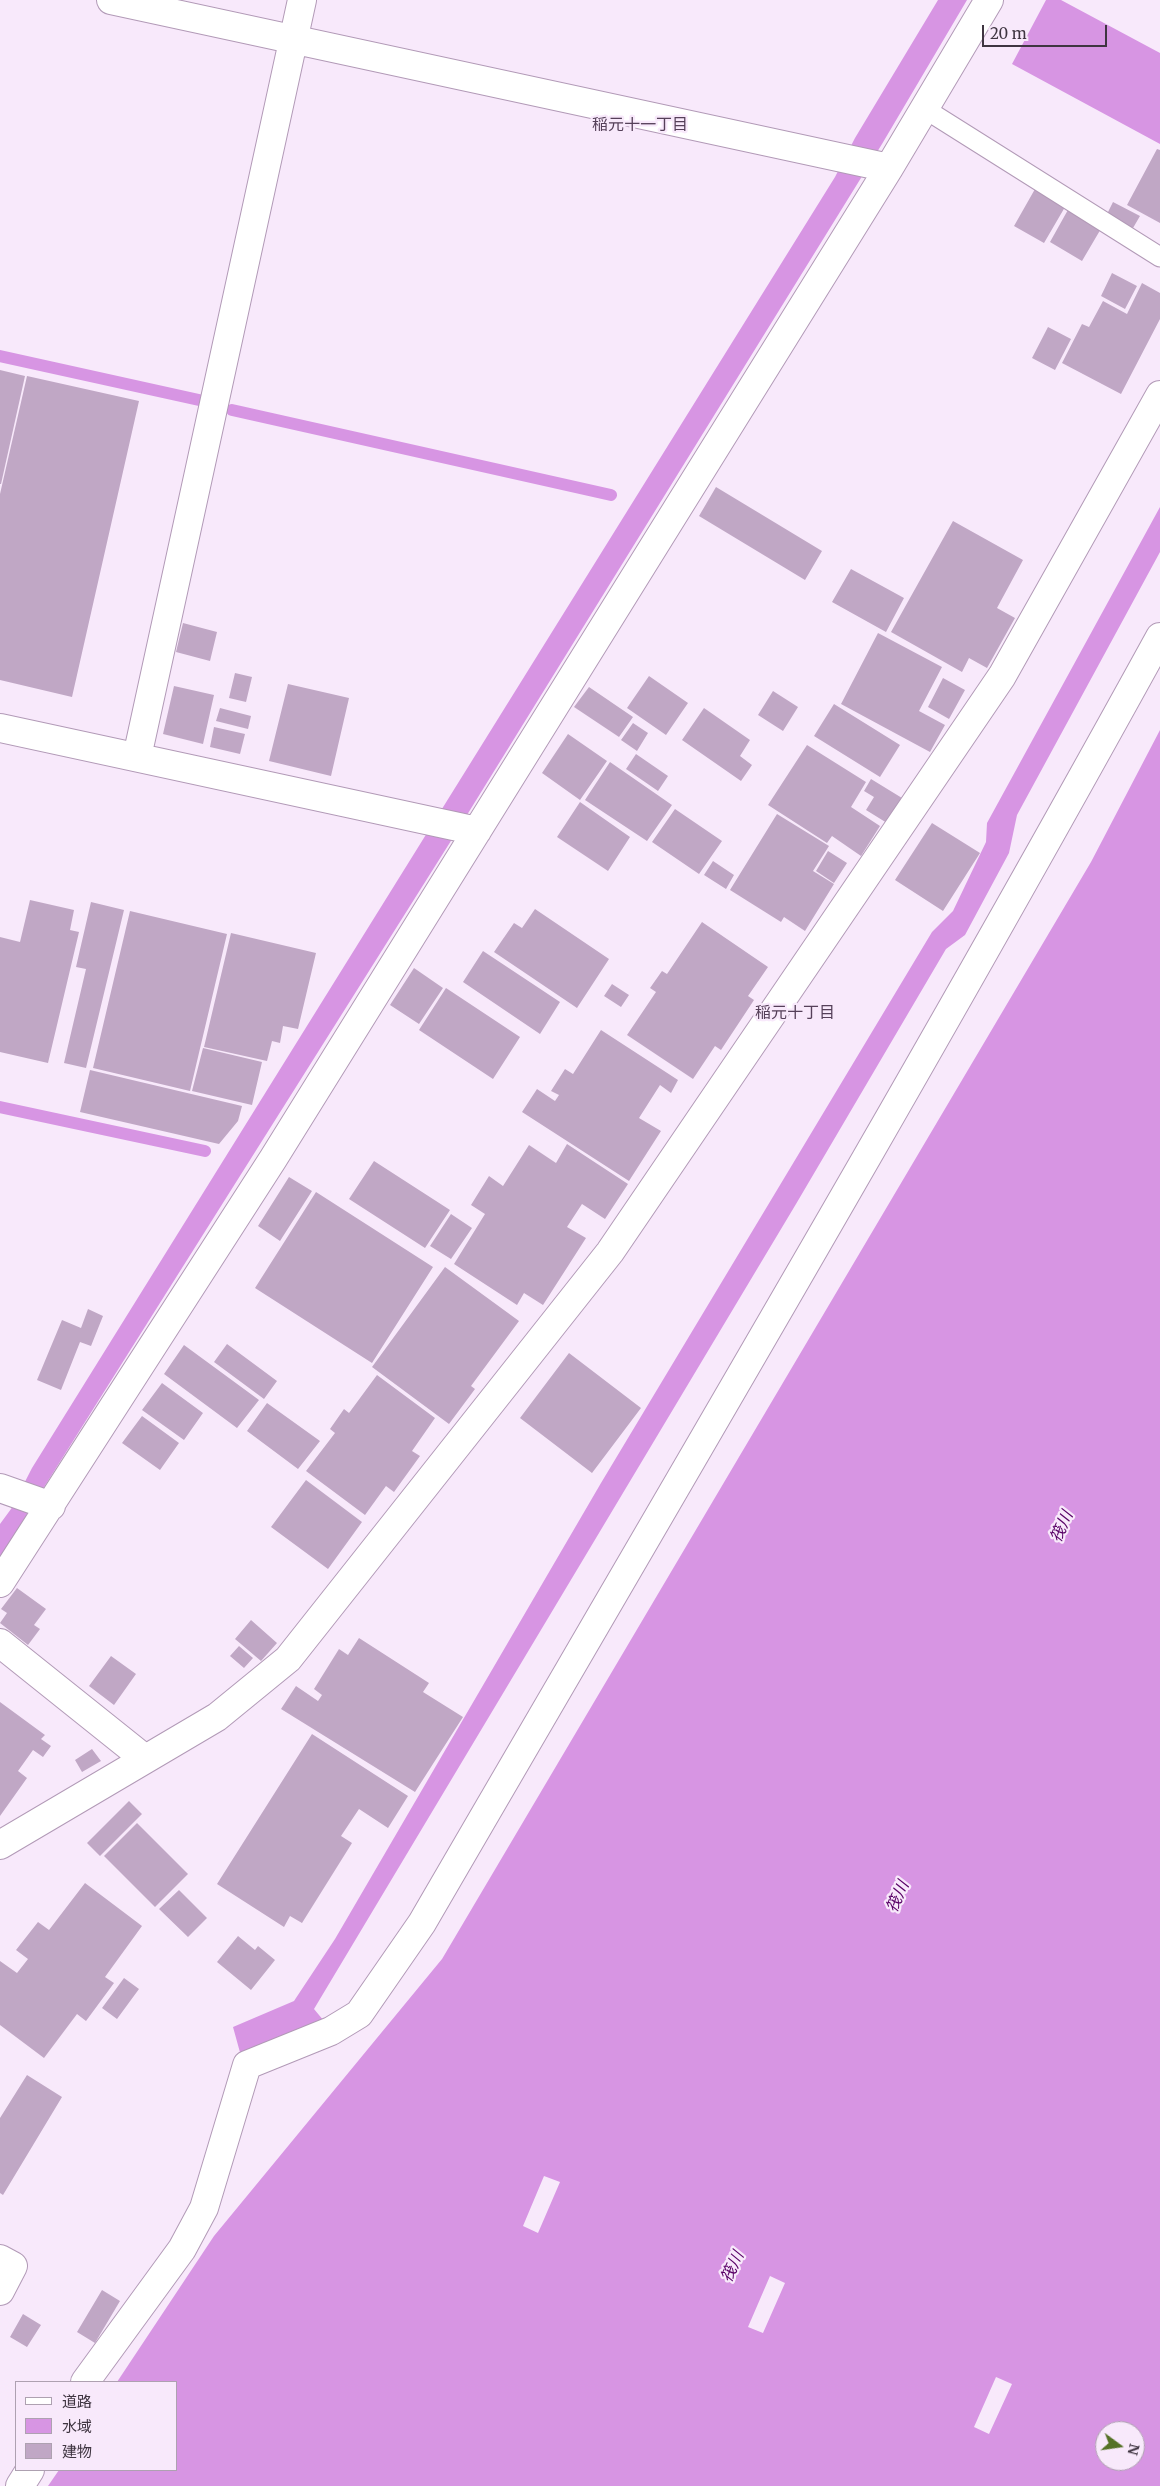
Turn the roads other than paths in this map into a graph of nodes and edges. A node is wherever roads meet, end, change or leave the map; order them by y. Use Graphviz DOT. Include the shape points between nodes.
graph roads {
  1 [pos="111,0"];
  2 [pos="302,0"];
  3 [pos="989,0"];
  4 [pos="294,39"];
  5 [pos="925,109"];
  6 [pos="886,168"];
  7 [pos="1160,257"];
  8 [pos="1160,395"];
  9 [pos="1160,637"];
  10 [pos="0,728"];
  11 [pos="137,757"];
  12 [pos="471,830"];
  13 [pos="5,1489"];
  14 [pos="45,1504"];
  15 [pos="0,1583"];
  16 [pos="0,1643"];
  17 [pos="146,1759"];
  18 [pos="0,1845"];
  19 [pos="0,2259"];
  20 [pos="0,2291"];
  21 [pos="86,2381"];
  22 [pos="29,2471"];
  23 [pos="20,2486"];
  1 -- 4 [label="street"];
  2 -- 4 [label="street"];
  3 -- 5 [label="street"];
  4 -- 6 [label="street"];
  4 -- 11 [label="street"];
  5 -- 6 [label="street"];
  5 -- 7 [label="lane"];
  6 -- 12 [label="street"];
  8 -- 17 [label="street" via="1002,676 610,1252 288,1659 216,1717"];
  9 -- 21 [label="street" via="859,1169 422,1923 359,2014 331,2031 247,2065 204,2208 182,2249"];
  10 -- 11 [label="street"];
  11 -- 12 [label="street"];
  12 -- 14 [label="street" via="273,1159"];
  13 -- 14 [label="street"];
  14 -- 15 [label="street"];
  16 -- 17 [label="street"];
  17 -- 18 [label="street"];
  19 -- 20 [label="street" via="12,2266"];
  22 -- 23 [label="street"];
}
